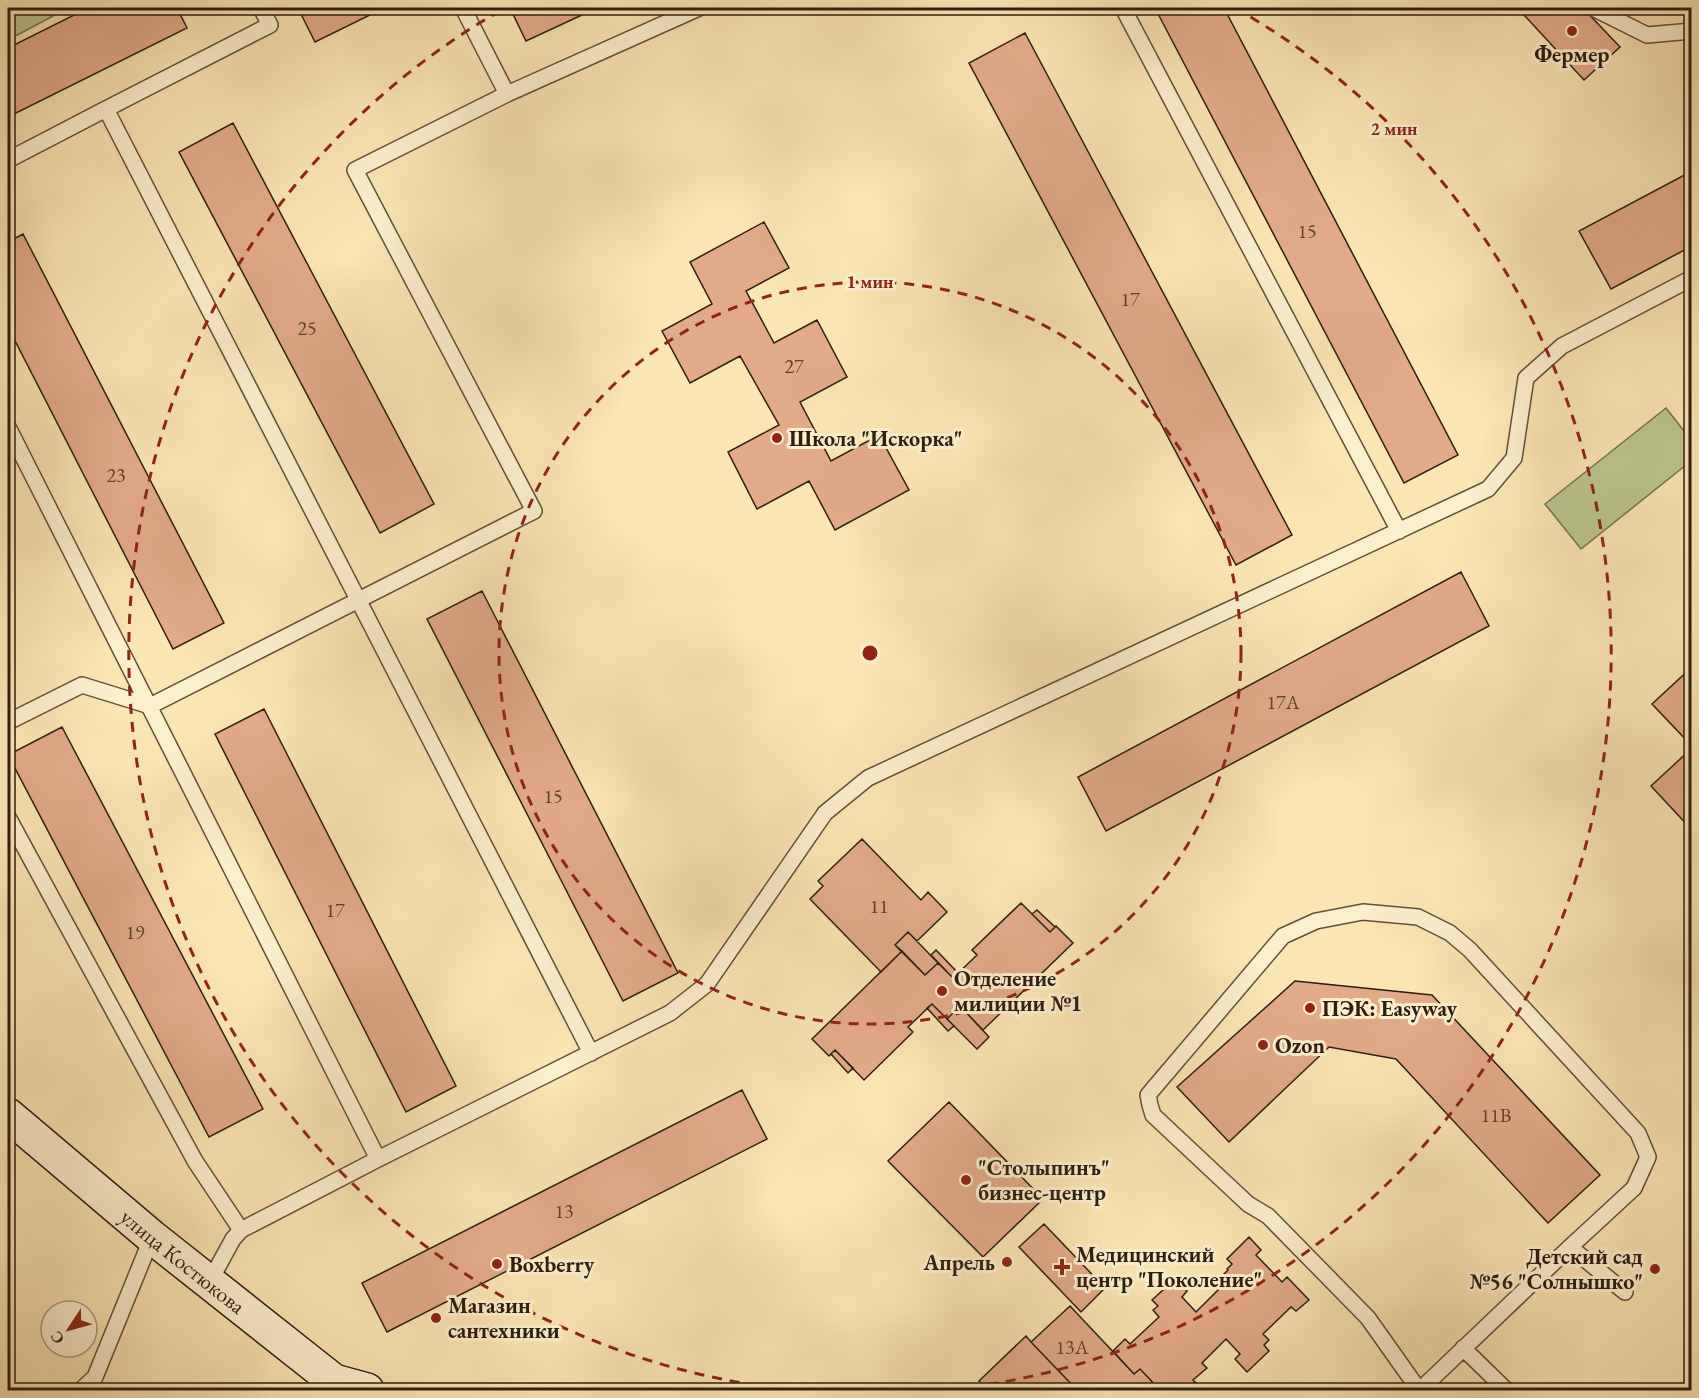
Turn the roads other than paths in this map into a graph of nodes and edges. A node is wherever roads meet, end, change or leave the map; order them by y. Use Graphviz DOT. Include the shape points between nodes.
graph roads {
  1 [pos="261,8"];
  2 [pos="464,8"];
  3 [pos="699,8"];
  4 [pos="1123,8"];
  5 [pos="1593,8"];
  6 [pos="1692,31"];
  7 [pos="507,94"];
  8 [pos="106,109"];
  9 [pos="8,160"];
  10 [pos="1692,278"];
  11 [pos="8,427"];
  12 [pos="1399,531"];
  13 [pos="359,601"];
  14 [pos="150,706"];
  15 [pos="8,722"];
  16 [pos="8,817"];
  17 [pos="591,1053"];
  18 [pos="8,1115"];
  19 [pos="378,1159"];
  20 [pos="241,1230"];
  21 [pos="152,1237"];
  22 [pos="1569,1247"];
  23 [pos="210,1281"];
  24 [pos="1625,1292"];
  25 [pos="1463,1348"];
  26 [pos="81,1390"];
  27 [pos="367,1390"];
  28 [pos="1420,1390"];
  29 [pos="1506,1390"];
  1 -- 8 [label="lane" via="270,25"];
  2 -- 7 [label="lane"];
  3 -- 7 [label="lane"];
  4 -- 12 [label="lane"];
  5 -- 6 [label="lane" via="1647,35"];
  7 -- 13 [label="lane" via="356,170 534,511"];
  8 -- 9 [label="lane"];
  8 -- 13 [label="lane"];
  10 -- 12 [label="lane" via="1562,346 1526,378 1514,458 1488,489"];
  11 -- 14 [label="lane"];
  12 -- 17 [label="lane" via="868,778 825,813 707,984 670,1013"];
  13 -- 14 [label="lane"];
  13 -- 17 [label="lane"];
  14 -- 15 [label="lane" via="82,685"];
  14 -- 19 [label="lane"];
  16 -- 20 [label="lane" via="195,1161"];
  17 -- 19 [label="lane"];
  18 -- 21 [label="main road, улица Костюкова"];
  19 -- 20 [label="lane"];
  20 -- 23 [label="lane"];
  21 -- 23 [label="main road, улица Костюкова"];
  21 -- 26 [label="lane" via="96,1377"];
  22 -- 24 [label="lane"];
  22 -- 25 [label="lane"];
  22 -- 28 [label="lane" via="1634,1188 1648,1157 1638,1133 1470,950 1450,933 1418,917 1396,914 1363,912 1316,921 1283,936 1148,1095 1150,1105 1153,1114 1248,1204 1268,1216 1368,1318"];
  23 -- 27 [label="main road, улица Костюкова" via="334,1381"];
  25 -- 28 [label="lane"];
  25 -- 29 [label="lane"];
}
